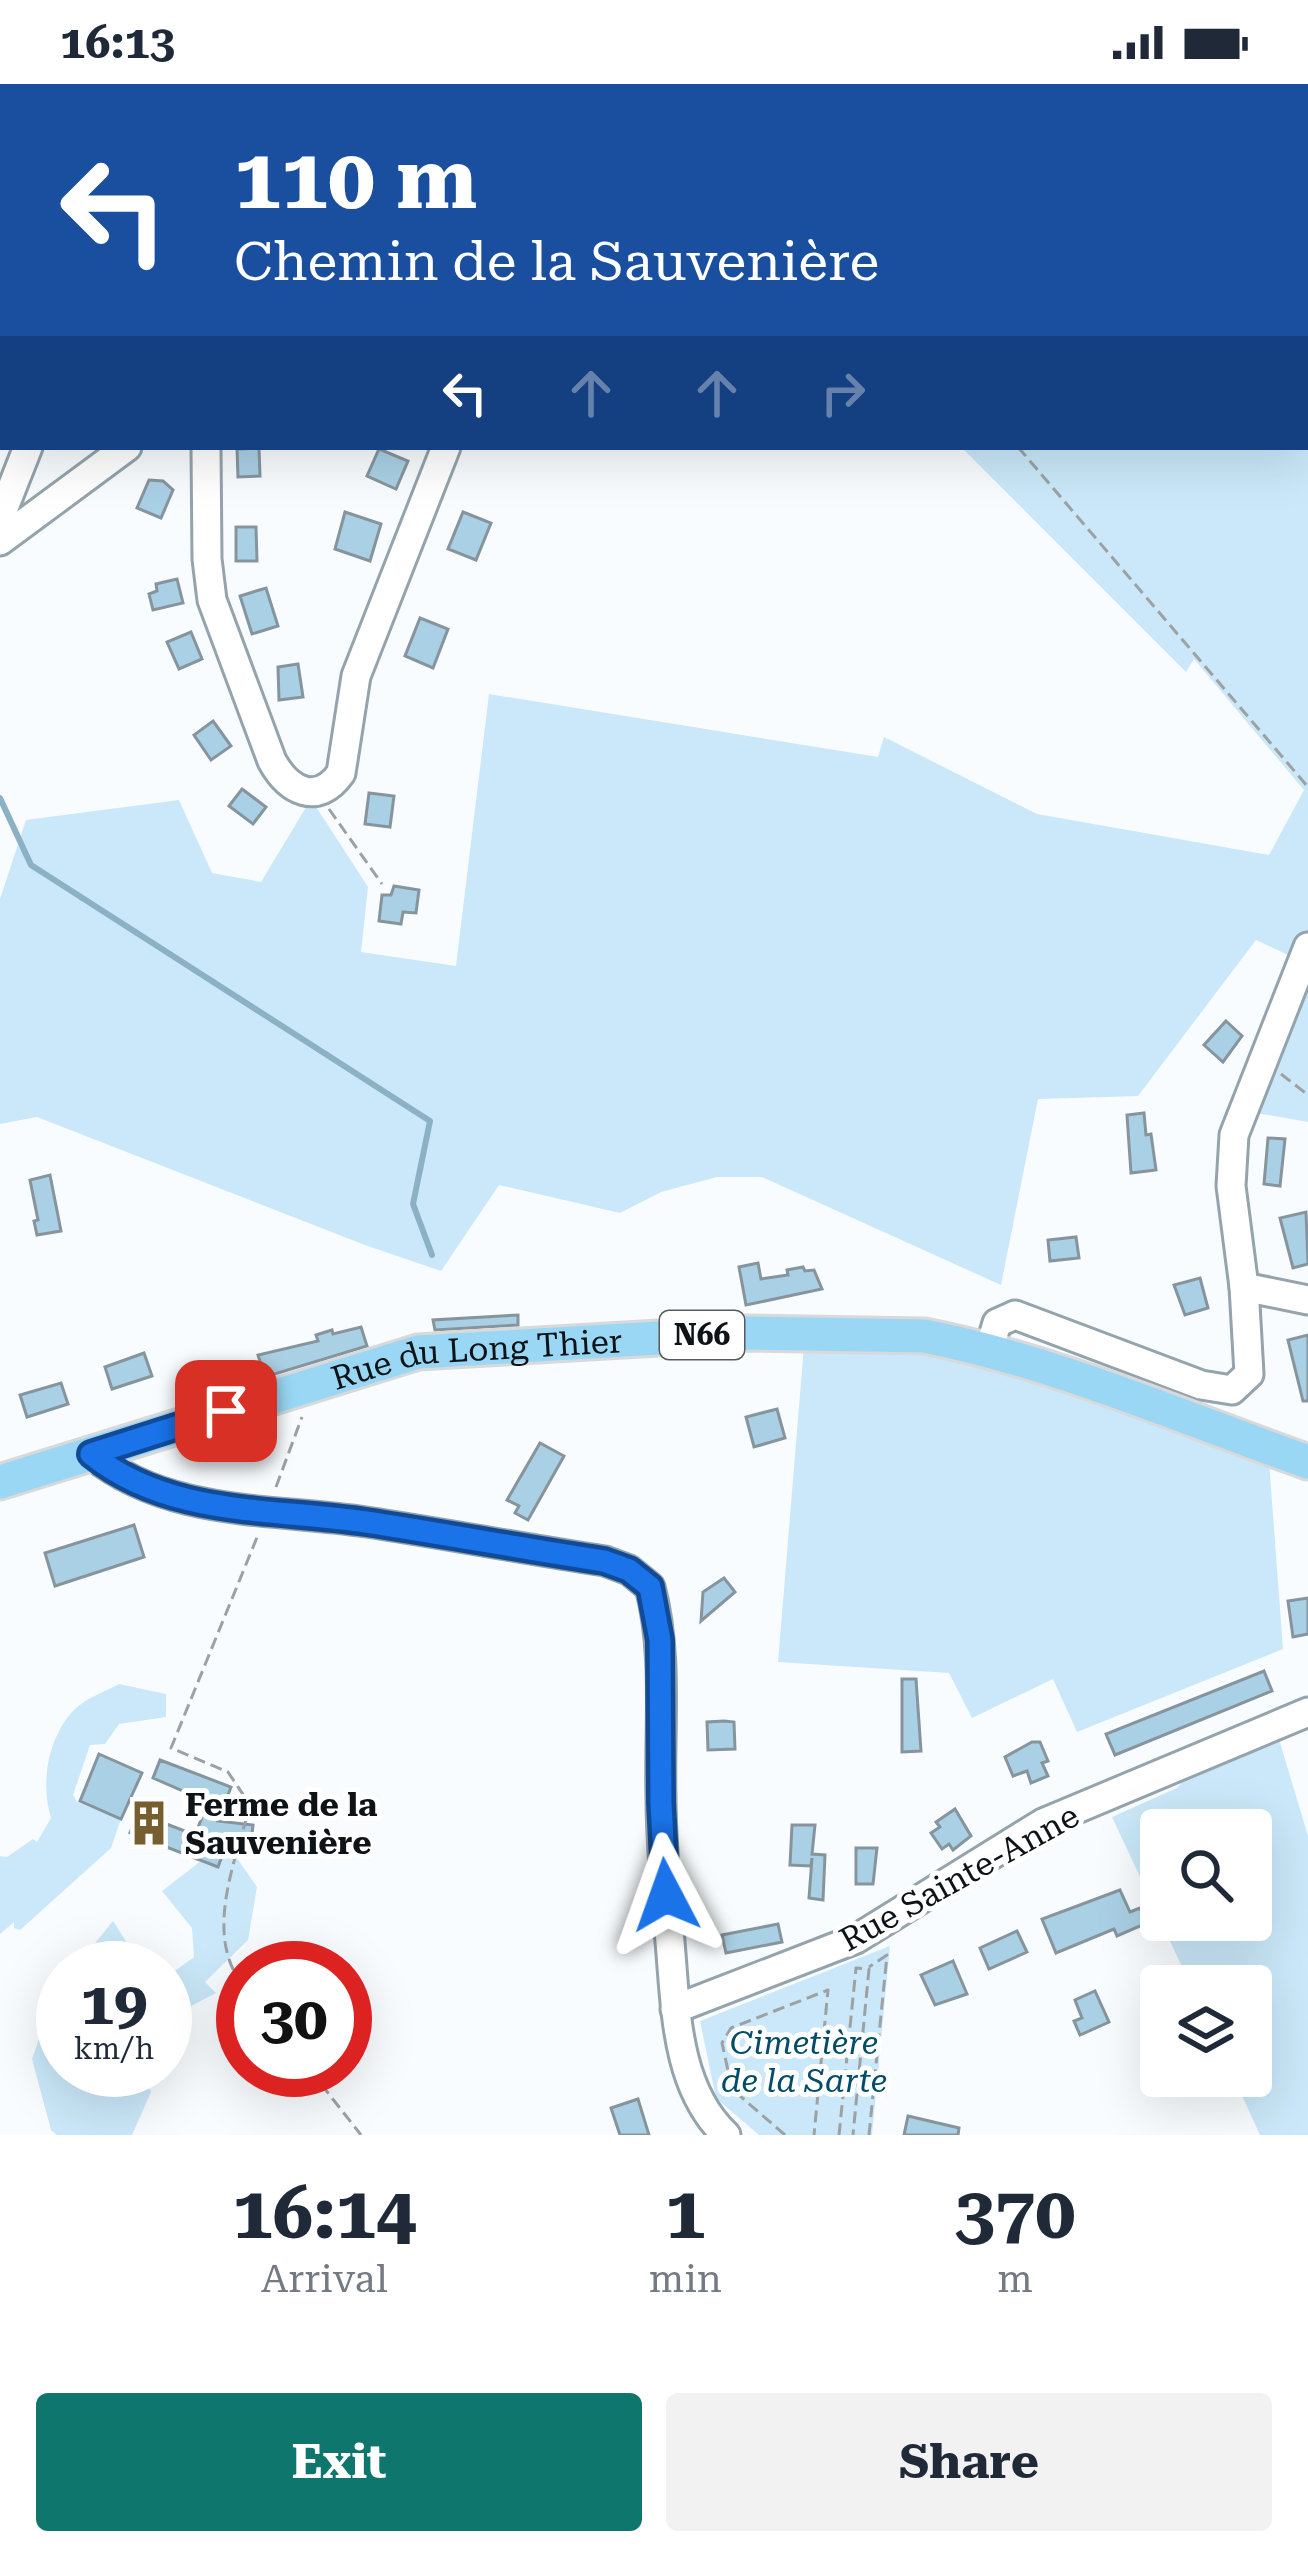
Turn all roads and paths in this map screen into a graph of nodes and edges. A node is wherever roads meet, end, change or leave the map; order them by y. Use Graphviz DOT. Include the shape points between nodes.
graph roads {
  1 [pos="27,450"];
  2 [pos="123,450"];
  3 [pos="206,450"];
  4 [pos="445,450"];
  5 [pos="1021,450"];
  6 [pos="0,518"];
  7 [pos="0,541"];
  8 [pos="1308,787"];
  9 [pos="318,793"];
  10 [pos="382,884"];
  11 [pos="1308,946"];
  12 [pos="1266,1061"];
  13 [pos="1308,1095"];
  14 [pos="1244,1287"];
  15 [pos="1308,1300"];
  16 [pos="988,1351"];
  17 [pos="316,1382"];
  18 [pos="91,1454"];
  19 [pos="1308,1462"];
  20 [pos="0,1482"];
  21 [pos="268,1510"];
  22 [pos="1308,1712"];
  23 [pos="223,1941"];
  24 [pos="863,1958"];
  25 [pos="866,1968"];
  26 [pos="675,2009"];
  27 [pos="332,2097"];
  28 [pos="362,2135"];
  29 [pos="726,2135"];
  30 [pos="785,2135"];
  31 [pos="814,2135"];
  32 [pos="839,2135"];
  33 [pos="853,2135"];
  34 [pos="869,2135"];
  1 -- 6 [label="street"];
  2 -- 7 [label="street"];
  3 -- 9 [label="street" via="212,600 283,781"];
  4 -- 9 [label="street" via="356,676 341,773"];
  5 -- 8 [label="path"];
  9 -- 10 [label="path"];
  11 -- 12 [label="street"];
  12 -- 13 [label="path"];
  12 -- 14 [label="street" via="1234,1135 1231,1186"];
  14 -- 15 [label="street"];
  14 -- 16 [label="street" via="1249,1374 1232,1390 1015,1315 997,1323"];
  16 -- 17 [label="main road, Rue du Long Thier / N66" via="923,1336 745,1333 418,1352"];
  16 -- 19 [label="main road, Rue du Long Thier / N66"];
  17 -- 18 [label="main road, Rue du Long Thier / N66"];
  17 -- 21 [label="path"];
  18 -- 20 [label="main road, Rue du Long Thier / N66"];
  18 -- 21 [label="street" via="123,1478 179,1501"];
  21 -- 23 [label="path" via="171,1748 228,1772 250,1805"];
  21 -- 26 [label="street" via="604,1561 650,1587 660,1640"];
  22 -- 26 [label="street, Rue Sainte-Anne" via="1043,1823 856,1939"];
  24 -- 25 [label="path"];
  25 -- 32 [label="path" via="856,1967"];
  25 -- 33 [label="path"];
  25 -- 34 [label="path" via="887,1954"];
  26 -- 29 [label="street" via="684,2064"];
  27 -- 28 [label="path"];
  30 -- 31 [label="path" via="732,2089 722,2043 731,2028 828,1990"];
}
